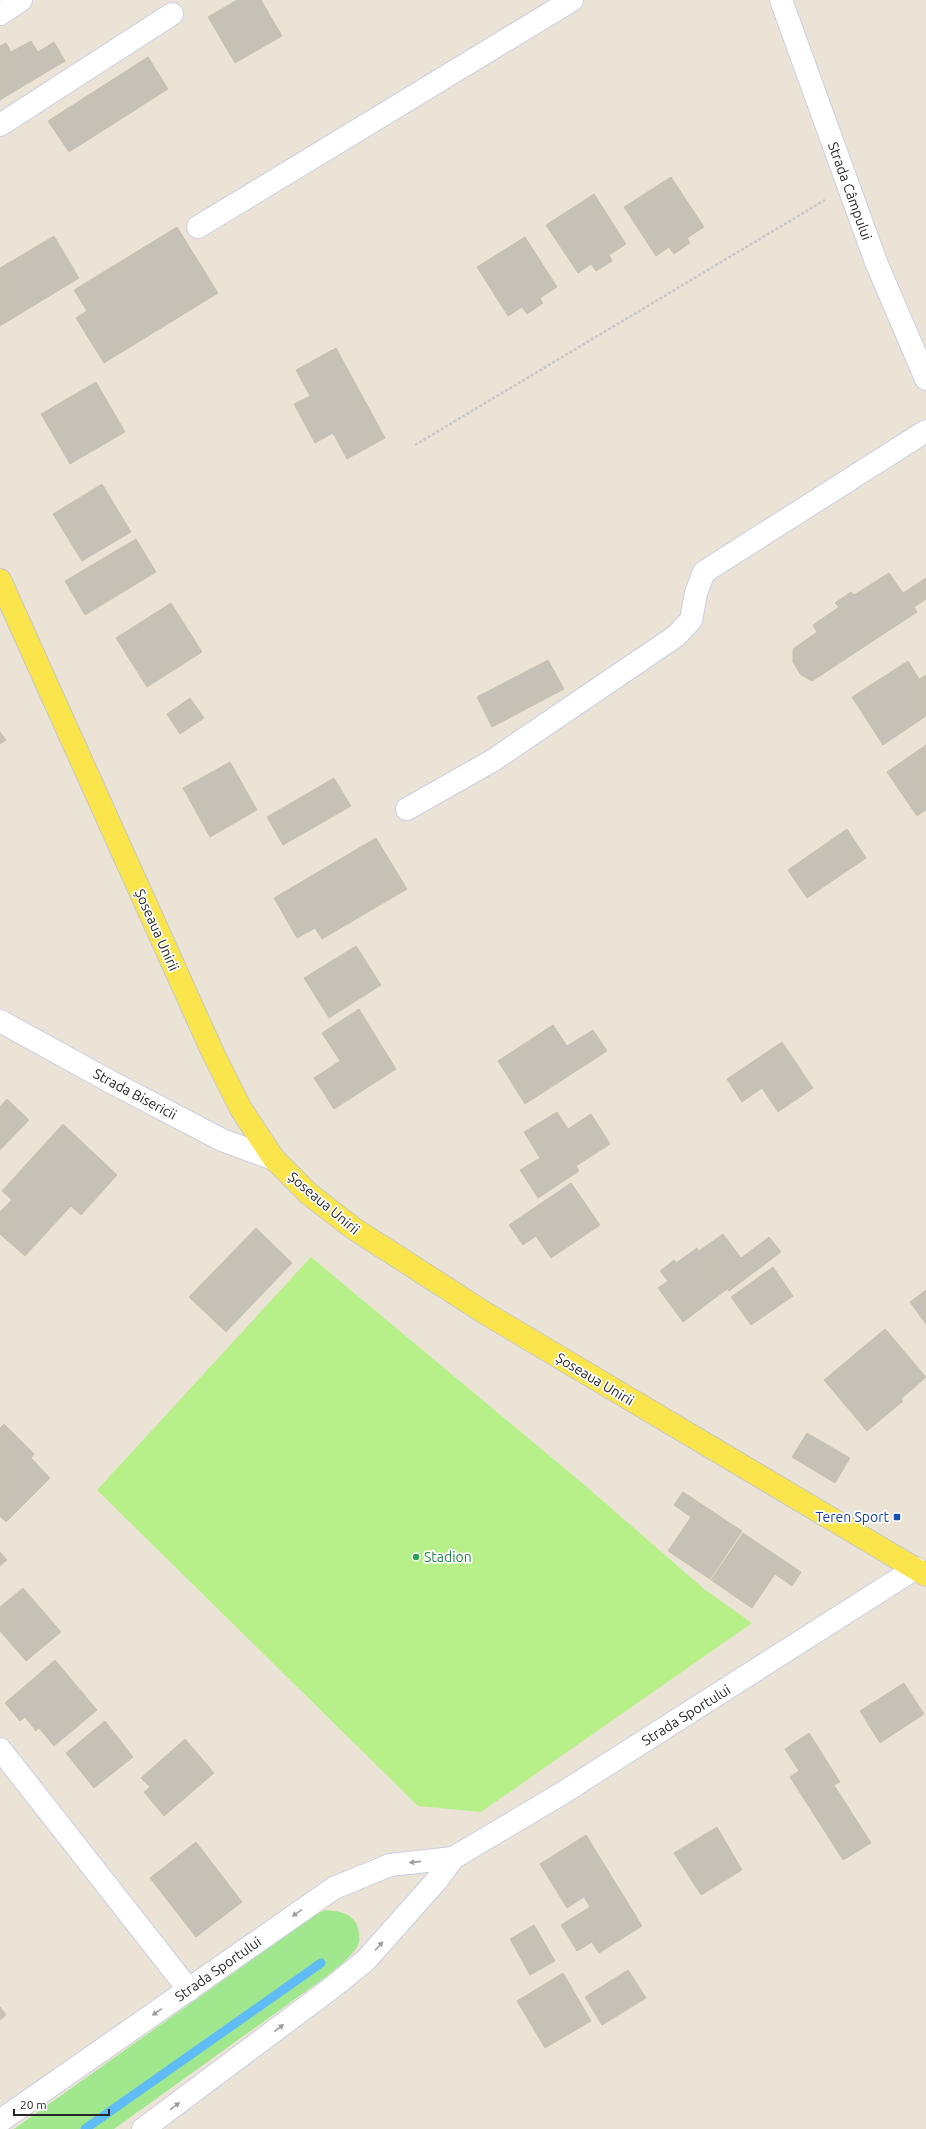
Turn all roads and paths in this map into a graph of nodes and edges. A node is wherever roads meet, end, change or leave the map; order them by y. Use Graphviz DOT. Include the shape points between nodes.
graph roads {
  1 [pos="21,0"];
  2 [pos="572,0"];
  3 [pos="781,0"];
  4 [pos="0,14"];
  5 [pos="172,14"];
  6 [pos="0,125"];
  7 [pos="848,187"];
  8 [pos="198,228"];
  9 [pos="926,379"];
  10 [pos="926,431"];
  11 [pos="415,445"];
  12 [pos="0,580"];
  13 [pos="406,809"];
  14 [pos="0,1021"];
  15 [pos="274,1159"];
  16 [pos="921,1571"];
  17 [pos="0,1749"];
  18 [pos="453,1858"];
  19 [pos="189,1990"];
  20 [pos="0,2121"];
  21 [pos="143,2129"];
  1 -- 4 [label="street"];
  2 -- 8 [label="street"];
  3 -- 7 [label="street, Strada Câmpului"];
  5 -- 6 [label="street"];
  7 -- 9 [label="street, Strada Câmpului" via="876,262"];
  7 -- 11 [label="path"];
  10 -- 13 [label="street" via="704,572 696,593 691,620 676,636 492,760"];
  12 -- 15 [label="main road, Șoseaua Unirii" via="213,1053 241,1109"];
  14 -- 15 [label="street, Strada Bisericii" via="222,1140"];
  15 -- 16 [label="main road, Șoseaua Unirii" via="309,1194 386,1250 543,1348"];
  16 -- 18 [label="street, Strada Sportului"];
  17 -- 19 [label="street"];
  18 -- 19 [label="street, Strada Sportului, one-way" via="390,1865 334,1888"];
  21 -- 18 [label="street, Strada Sportului, one-way" via="366,1960 437,1880"];
  19 -- 20 [label="street, Strada Sportului, one-way"];
}
